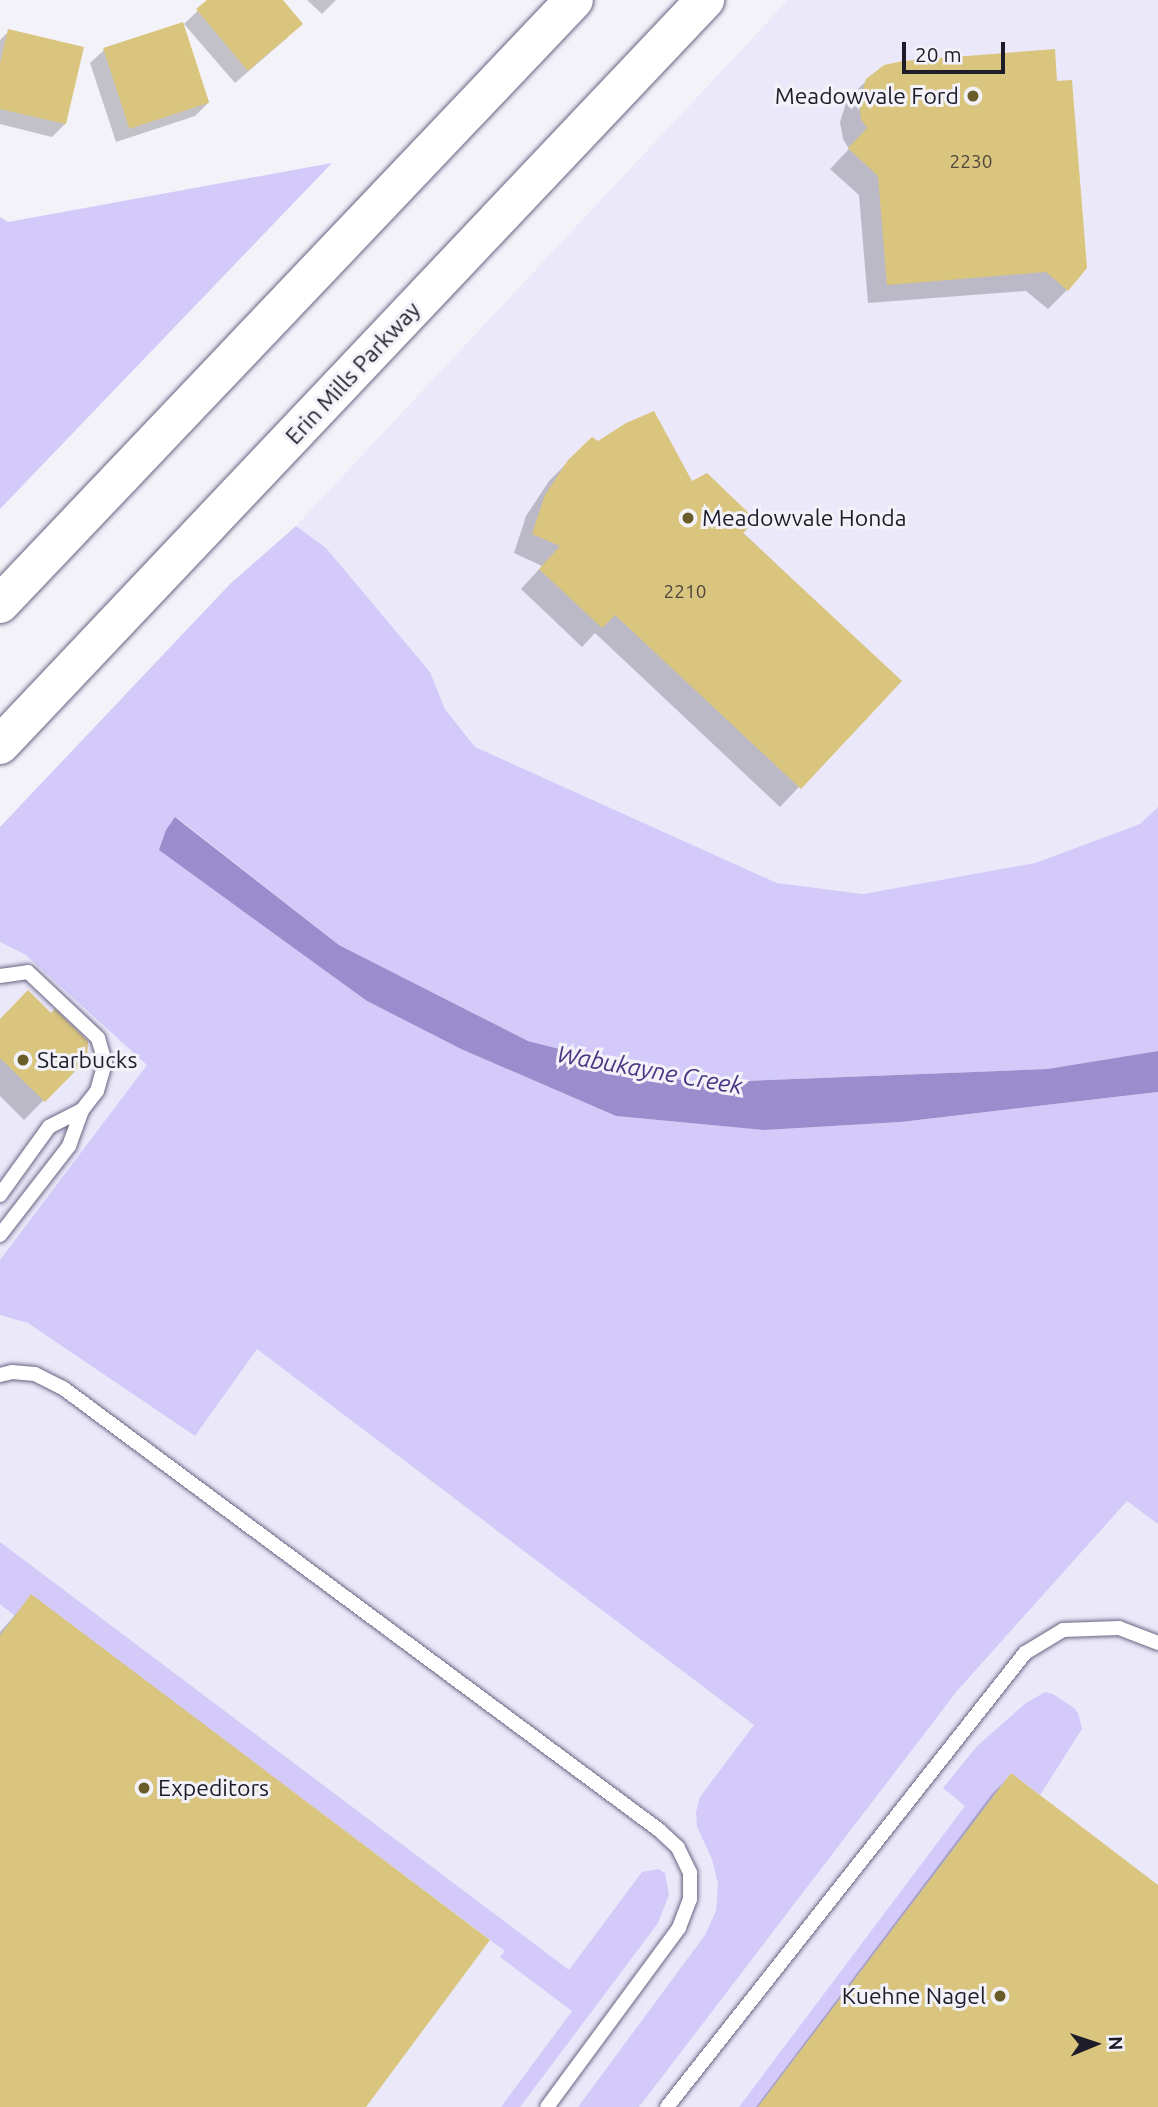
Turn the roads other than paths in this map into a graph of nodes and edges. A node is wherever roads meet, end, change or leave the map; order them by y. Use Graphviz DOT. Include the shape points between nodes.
graph roads {
  1 [pos="574,0"];
  2 [pos="705,0"];
  3 [pos="0,604"];
  4 [pos="0,746"];
  5 [pos="0,976"];
  6 [pos="82,1110"];
  7 [pos="0,1195"];
  8 [pos="0,1235"];
  9 [pos="0,1375"];
  10 [pos="1158,1643"];
  11 [pos="547,2107"];
  12 [pos="667,2107"];
  1 -- 3 [label="main road"];
  2 -- 4 [label="main road, Erin Mills Parkway"];
  5 -- 6 [label="lane" via="28,972 98,1038 105,1063 97,1091"];
  6 -- 7 [label="lane" via="49,1127"];
  6 -- 8 [label="lane" via="69,1146"];
  9 -- 11 [label="lane" via="35,1374 63,1388 678,1848 691,1873 690,1899 679,1928"];
  10 -- 12 [label="lane" via="1119,1628 1063,1630 1025,1653"];
}
